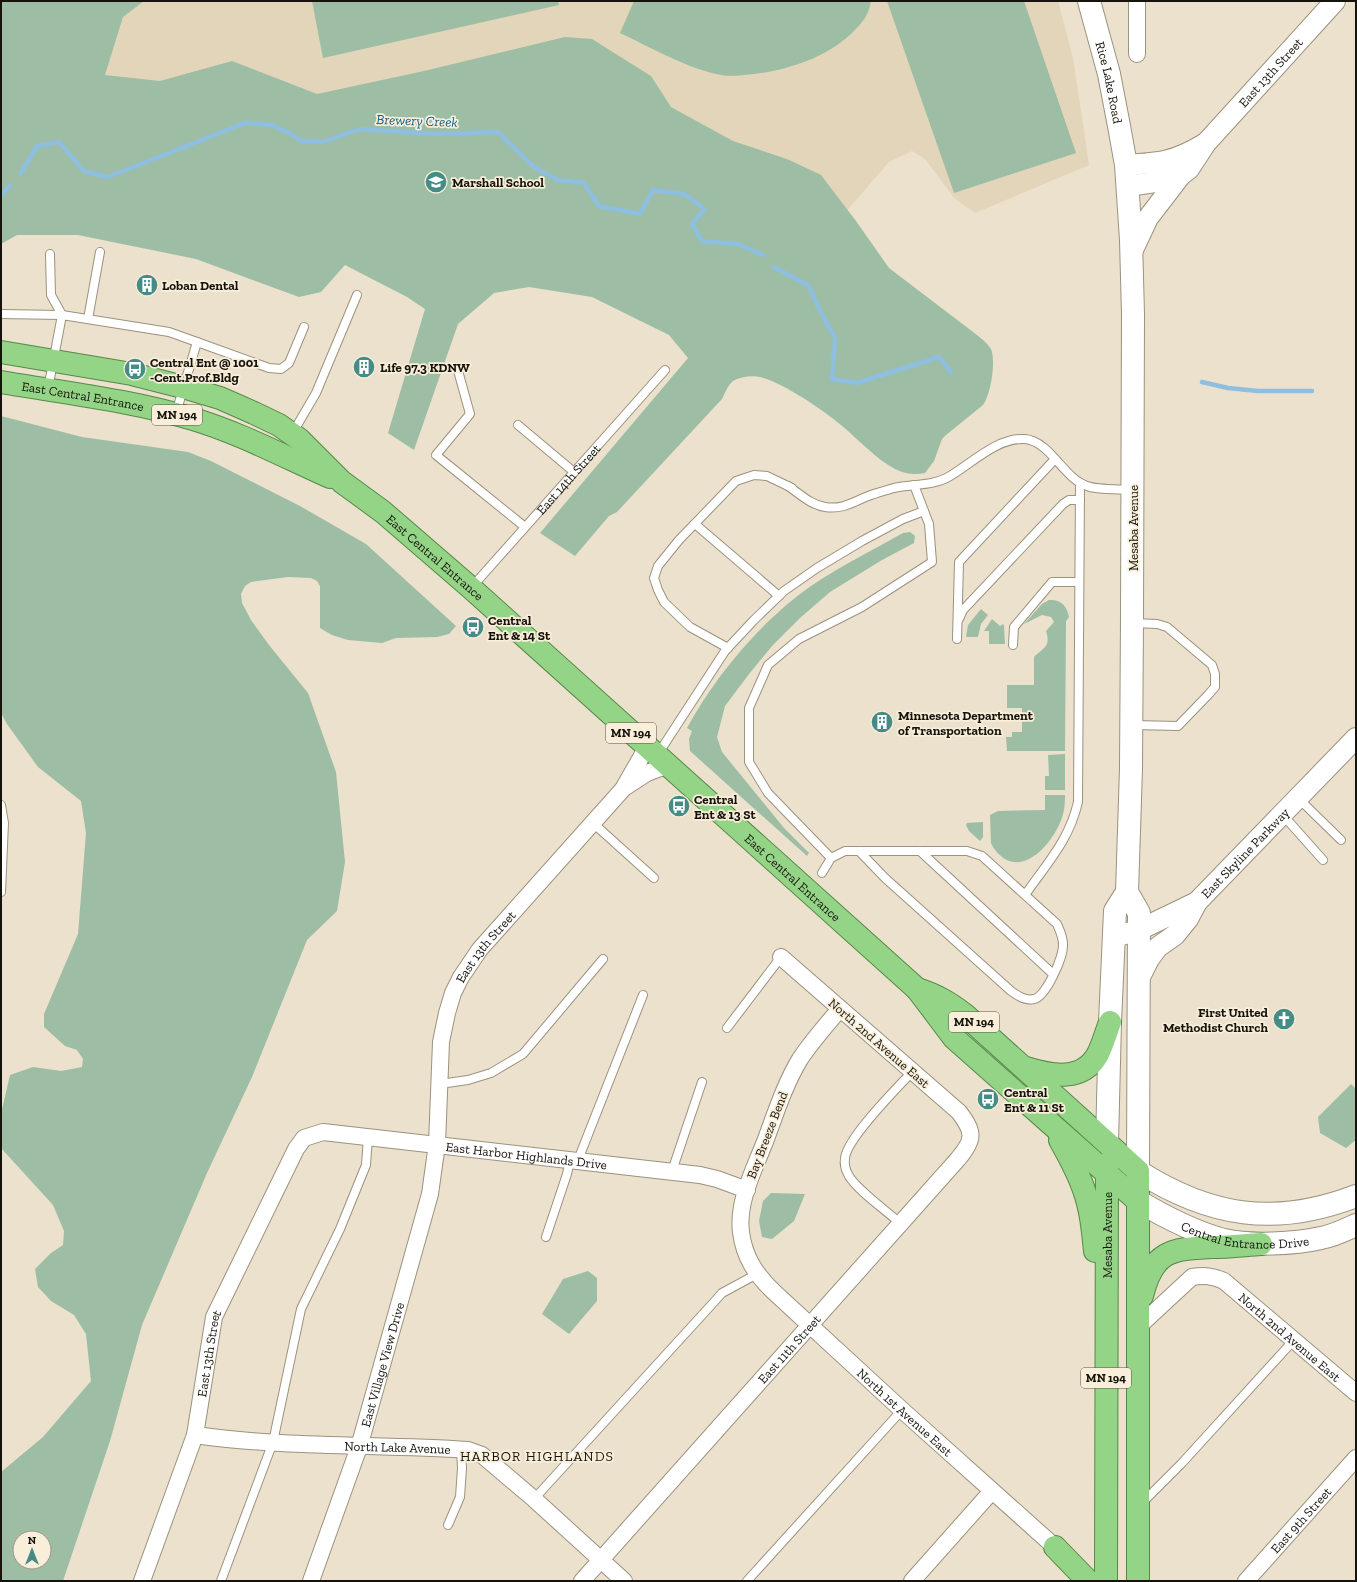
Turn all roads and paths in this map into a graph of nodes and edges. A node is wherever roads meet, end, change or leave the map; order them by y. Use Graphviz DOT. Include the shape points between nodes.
graph roads {
  1 [pos="1088,1"];
  2 [pos="1136,1"];
  3 [pos="1331,3"];
  4 [pos="1137,54"];
  5 [pos="1206,143"];
  6 [pos="1181,175"];
  7 [pos="1127,176"];
  8 [pos="100,252"];
  9 [pos="50,254"];
  10 [pos="1131,254"];
  11 [pos="357,295"];
  12 [pos="1,314"];
  13 [pos="62,315"];
  14 [pos="88,319"];
  15 [pos="304,327"];
  16 [pos="197,342"];
  17 [pos="1,352"];
  18 [pos="53,360"];
  19 [pos="457,367"];
  20 [pos="665,370"];
  21 [pos="1,382"];
  22 [pos="183,387"];
  23 [pos="48,390"];
  24 [pos="176,415"];
  25 [pos="518,425"];
  26 [pos="292,435"];
  27 [pos="1055,459"];
  28 [pos="574,472"];
  29 [pos="342,482"];
  30 [pos="1080,483"];
  31 [pos="914,485"];
  32 [pos="1133,490"];
  33 [pos="1080,500"];
  34 [pos="924,511"];
  35 [pos="695,524"];
  36 [pos="525,527"];
  37 [pos="1079,582"];
  38 [pos="471,588"];
  39 [pos="779,596"];
  40 [pos="958,622"];
  41 [pos="1132,623"];
  42 [pos="957,639"];
  43 [pos="1013,645"];
  44 [pos="728,648"];
  45 [pos="1132,724"];
  46 [pos="1356,738"];
  47 [pos="657,756"];
  48 [pos="623,789"];
  49 [pos="1298,797"];
  50 [pos="1,806"];
  51 [pos="1282,814"];
  52 [pos="593,823"];
  53 [pos="1341,840"];
  54 [pos="859,851"];
  55 [pos="920,851"];
  56 [pos="831,858"];
  57 [pos="1323,860"];
  58 [pos="822,873"];
  59 [pos="654,878"];
  60 [pos="1,892"];
  61 [pos="1127,892"];
  62 [pos="1025,895"];
  63 [pos="1197,902"];
  64 [pos="1139,930"];
  65 [pos="1114,937"];
  66 [pos="781,957"];
  67 [pos="604,959"];
  68 [pos="1053,974"];
  69 [pos="1138,981"];
  70 [pos="917,989"];
  71 [pos="643,995"];
  72 [pos="840,1009"];
  73 [pos="1110,1022"];
  74 [pos="727,1028"];
  75 [pos="1024,1067"];
  76 [pos="912,1072"];
  77 [pos="702,1082"];
  78 [pos="440,1084"];
  79 [pos="1050,1124"];
  80 [pos="971,1133"];
  81 [pos="368,1137"];
  82 [pos="304,1138"];
  83 [pos="1107,1142"];
  84 [pos="437,1144"];
  85 [pos="574,1160"];
  86 [pos="672,1171"];
  87 [pos="1138,1171"];
  88 [pos="1107,1175"];
  89 [pos="746,1190"];
  90 [pos="1356,1196"];
  91 [pos="1138,1201"];
  92 [pos="901,1224"];
  93 [pos="1356,1226"];
  94 [pos="546,1237"];
  95 [pos="1261,1244"];
  96 [pos="757,1274"];
  97 [pos="1137,1322"];
  98 [pos="810,1325"];
  99 [pos="1106,1335"];
  100 [pos="1294,1340"];
  101 [pos="1356,1393"];
  102 [pos="902,1410"];
  103 [pos="195,1435"];
  104 [pos="273,1442"];
  105 [pos="359,1447"];
  106 [pos="461,1450"];
  107 [pos="1356,1458"];
  108 [pos="992,1491"];
  109 [pos="534,1499"];
  110 [pos="1138,1507"];
  111 [pos="448,1525"];
  112 [pos="1055,1547"];
  113 [pos="600,1560"];
  114 [pos="142,1581"];
  115 [pos="221,1581"];
  116 [pos="311,1581"];
  117 [pos="582,1581"];
  118 [pos="624,1581"];
  119 [pos="747,1581"];
  120 [pos="912,1581"];
  121 [pos="1088,1581"];
  122 [pos="1106,1581"];
  123 [pos="1138,1581"];
  124 [pos="1246,1581"];
  1 -- 7 [label="main road, Rice Lake Road" via="1115,100"];
  2 -- 4 [label="street"];
  3 -- 5 [label="street, East 13th Street"];
  5 -- 6 [label="street, East 13th Street"];
  5 -- 7 [label="street, East 13th Street" via="1186,155 1149,164"];
  6 -- 7 [label="street" via="1162,181"];
  6 -- 10 [label="street, East 13th Street" via="1148,218"];
  7 -- 10 [label="main road, Mesaba Avenue"];
  8 -- 14 [label="lane"];
  9 -- 13 [label="lane" via="51,295"];
  10 -- 32 [label="main road, Mesaba Avenue"];
  11 -- 26 [label="lane" via="316,393"];
  12 -- 13 [label="lane"];
  13 -- 14 [label="lane"];
  13 -- 18 [label="lane"];
  14 -- 16 [label="lane" via="169,332"];
  15 -- 16 [label="lane" via="289,363 281,369 269,368"];
  16 -- 22 [label="lane"];
  17 -- 18 [label="highway, East Central Entrance / MN 194"];
  18 -- 22 [label="highway, East Central Entrance / MN 194" via="132,374"];
  18 -- 23 [label="lane"];
  19 -- 36 [label="lane" via="470,414 436,455"];
  20 -- 28 [label="lane, East 14th Street"];
  21 -- 23 [label="highway, East Central Entrance / MN 194"];
  22 -- 24 [label="lane"];
  22 -- 26 [label="highway, East Central Entrance / MN 194" via="220,398 279,425"];
  23 -- 24 [label="highway, East Central Entrance / MN 194"];
  24 -- 29 [label="highway, East Central Entrance / MN 194" via="232,433"];
  25 -- 28 [label="lane"];
  26 -- 29 [label="highway, East Central Entrance / MN 194"];
  27 -- 30 [label="lane"];
  27 -- 31 [label="lane" via="1038,443 1026,439 1014,440 994,447 950,476 936,482"];
  27 -- 40 [label="lane" via="959,562"];
  28 -- 36 [label="lane, East 14th Street"];
  29 -- 38 [label="highway, East Central Entrance / MN 194" via="383,512"];
  30 -- 32 [label="lane" via="1087,486"];
  30 -- 33 [label="lane"];
  31 -- 34 [label="lane"];
  31 -- 35 [label="lane" via="870,495 850,505 824,507 768,476 754,475 736,481"];
  32 -- 41 [label="main road, Mesaba Avenue"];
  33 -- 37 [label="lane"];
  33 -- 40 [label="lane" via="1069,500 1063,504 963,610"];
  34 -- 39 [label="lane" via="862,540"];
  34 -- 56 [label="lane" via="929,524 932,562 862,607 798,639 768,665 749,708 749,762 768,793"];
  35 -- 39 [label="lane"];
  35 -- 44 [label="lane" via="658,566 654,578 664,602 690,627"];
  36 -- 38 [label="lane, East 14th Street"];
  37 -- 43 [label="lane" via="1052,582 1014,627"];
  37 -- 62 [label="lane" via="1078,802 1074,819 1062,845"];
  38 -- 47 [label="highway, East Central Entrance / MN 194"];
  39 -- 44 [label="lane"];
  40 -- 42 [label="lane"];
  41 -- 45 [label="main road, Mesaba Avenue"];
  41 -- 45 [label="lane" via="1167,627 1212,665 1215,680 1215,687 1208,696 1178,726"];
  44 -- 47 [label="lane"];
  45 -- 61 [label="main road, Mesaba Avenue"];
  46 -- 49 [label="street, East Skyline Parkway"];
  47 -- 48 [label="street, East 13th Street"];
  47 -- 48 [label="street, East 13th Street" via="640,777"];
  47 -- 70 [label="highway, East Central Entrance / MN 194"];
  48 -- 52 [label="street, East 13th Street"];
  49 -- 51 [label="street, East Skyline Parkway"];
  49 -- 53 [label="lane"];
  50 -- 60 [label="lane" via="4,823"];
  51 -- 57 [label="lane"];
  51 -- 63 [label="street, East Skyline Parkway"];
  52 -- 59 [label="lane"];
  52 -- 78 [label="street, East 13th Street" via="480,949 461,977 446,1012"];
  54 -- 55 [label="lane"];
  54 -- 56 [label="lane" via="845,851"];
  54 -- 68 [label="lane" via="885,878 1021,998 1038,998"];
  55 -- 62 [label="lane" via="967,851 982,856"];
  55 -- 68 [label="lane"];
  56 -- 58 [label="lane"];
  61 -- 64 [label="main road" via="1139,913"];
  61 -- 65 [label="main road, Mesaba Avenue" via="1115,911"];
  62 -- 68 [label="lane" via="1057,924 1062,934 1062,955"];
  63 -- 64 [label="street, East Skyline Parkway"];
  63 -- 69 [label="street" via="1175,935 1158,947 1149,959"];
  64 -- 65 [label="street, East Skyline Parkway"];
  64 -- 69 [label="main road"];
  65 -- 73 [label="main road, Mesaba Avenue"];
  66 -- 72 [label="street, North 2nd Avenue East"];
  66 -- 74 [label="lane"];
  67 -- 78 [label="lane" via="523,1054 491,1072 468,1080"];
  69 -- 87 [label="main road"];
  70 -- 75 [label="highway, East Central Entrance / MN 194" via="950,1003"];
  70 -- 79 [label="highway, East Central Entrance / MN 194" via="954,1038"];
  71 -- 85 [label="lane"];
  72 -- 76 [label="street, North 2nd Avenue East"];
  72 -- 89 [label="street, Bay Breeze Bend" via="813,1041 791,1076"];
  73 -- 75 [label="highway" via="1098,1055 1083,1071 1061,1076"];
  73 -- 83 [label="main road, Mesaba Avenue"];
  75 -- 83 [label="highway, East Central Entrance / MN 194"];
  76 -- 80 [label="street, North 2nd Avenue East" via="959,1112"];
  76 -- 92 [label="lane" via="871,1117 845,1157 847,1172 856,1185"];
  77 -- 86 [label="lane"];
  78 -- 84 [label="street, East 13th Street"];
  79 -- 88 [label="highway, East Central Entrance / MN 194"];
  79 -- 99 [label="highway, MN 194" via="1071,1160 1085,1192"];
  80 -- 92 [label="street, East 11th Street" via="965,1150"];
  81 -- 82 [label="street, East Harbor Highlands Drive" via="323,1132"];
  81 -- 84 [label="street, East Harbor Highlands Drive"];
  81 -- 104 [label="lane" via="366,1164 340,1229 301,1309"];
  82 -- 103 [label="street, East 13th Street" via="296,1149 214,1316"];
  83 -- 87 [label="highway, East Central Entrance / MN 194"];
  83 -- 88 [label="highway, Mesaba Avenue"];
  84 -- 85 [label="street, East Harbor Highlands Drive"];
  84 -- 105 [label="street, East Village View Drive" via="430,1194"];
  85 -- 86 [label="street, East Harbor Highlands Drive"];
  85 -- 94 [label="lane"];
  86 -- 89 [label="street, East Harbor Highlands Drive" via="717,1178"];
  87 -- 90 [label="main road, Central Entrance Drive" via="1184,1197 1244,1213 1273,1215 1302,1212"];
  87 -- 91 [label="highway, MN 194"];
  88 -- 91 [label="highway, East Central Entrance"];
  88 -- 99 [label="highway, Mesaba Avenue / MN 194"];
  89 -- 96 [label="street, Bay Breeze Bend" via="741,1231 744,1248"];
  91 -- 95 [label="main road, Central Entrance Drive" via="1195,1230 1225,1240"];
  91 -- 97 [label="highway, MN 194"];
  92 -- 98 [label="street, East 11th Street"];
  93 -- 95 [label="main road, Central Entrance Drive" via="1322,1238 1294,1243"];
  95 -- 97 [label="highway" via="1187,1248 1166,1254 1148,1276"];
  96 -- 98 [label="street, North 1st Avenue East"];
  96 -- 109 [label="lane" via="722,1293"];
  97 -- 100 [label="street, North 2nd Avenue East" via="1192,1277 1212,1276 1224,1281"];
  97 -- 110 [label="highway, MN 194"];
  98 -- 102 [label="street, North 1st Avenue East"];
  98 -- 113 [label="street, East 11th Street"];
  99 -- 122 [label="highway, Mesaba Avenue / MN 194"];
  100 -- 101 [label="street, North 2nd Avenue East"];
  100 -- 110 [label="lane" via="1182,1463"];
  102 -- 108 [label="street, North 1st Avenue East"];
  102 -- 119 [label="lane"];
  103 -- 104 [label="street, North Lake Avenue"];
  103 -- 114 [label="street, East 13th Street"];
  104 -- 105 [label="street, North Lake Avenue"];
  104 -- 115 [label="lane"];
  105 -- 106 [label="street, North Lake Avenue"];
  105 -- 116 [label="street, East Village View Drive"];
  106 -- 109 [label="street, North Lake Avenue" via="482,1456"];
  106 -- 111 [label="lane" via="460,1497"];
  107 -- 124 [label="street, East 9th Street"];
  108 -- 112 [label="street, North 1st Avenue East"];
  108 -- 120 [label="street"];
  109 -- 113 [label="street, North Lake Avenue"];
  110 -- 123 [label="highway, MN 194"];
  112 -- 121 [label="highway"];
  113 -- 117 [label="street, East 11th Street"];
  113 -- 118 [label="street, North Lake Avenue"];
}
